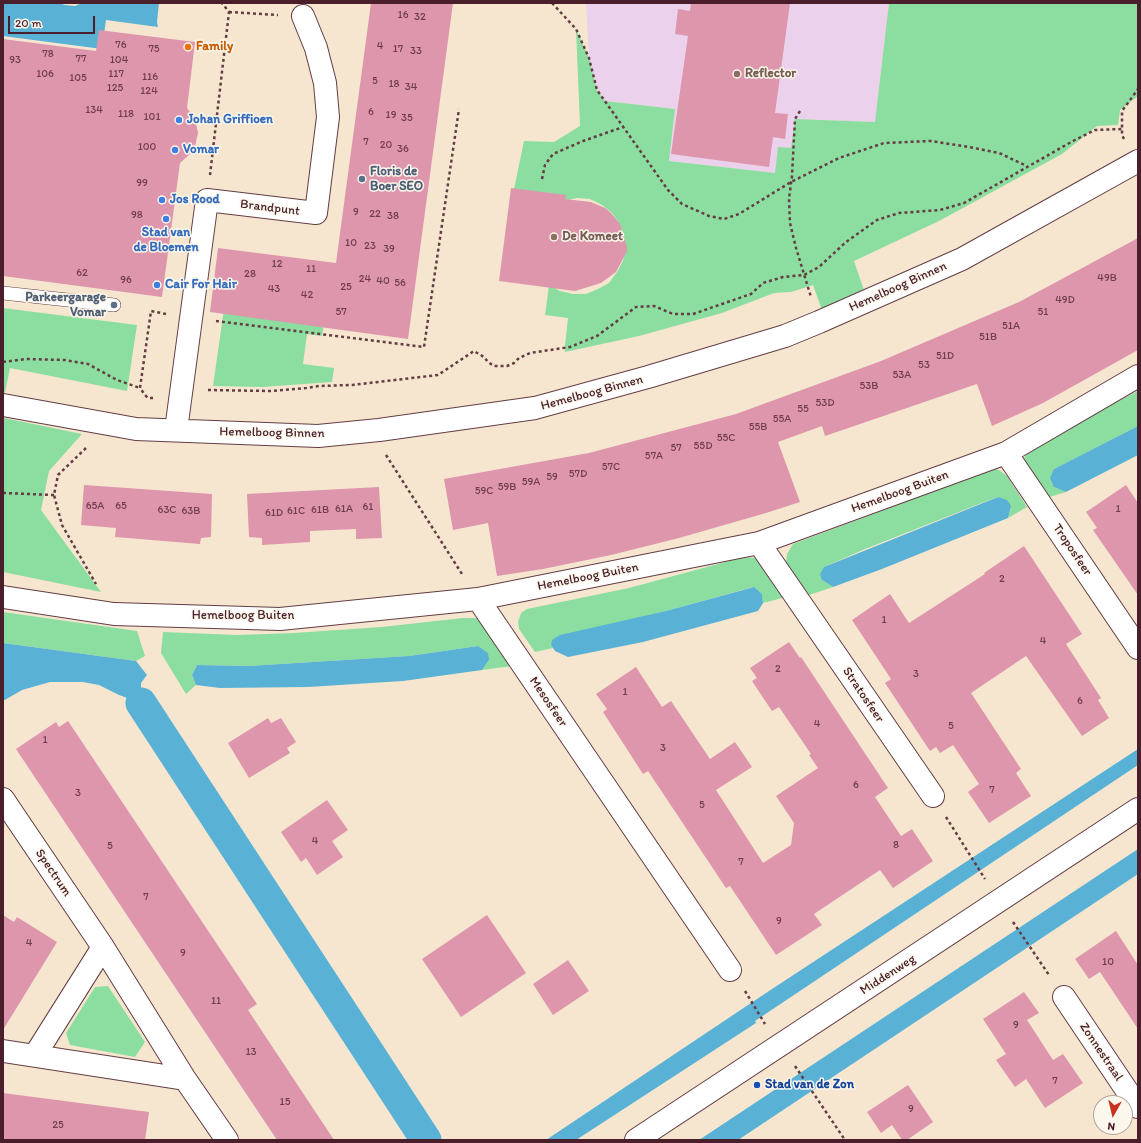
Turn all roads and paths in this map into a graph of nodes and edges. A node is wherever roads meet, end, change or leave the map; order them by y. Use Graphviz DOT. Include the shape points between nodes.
graph roads {
  1 [pos="222,3"];
  2 [pos="552,3"];
  3 [pos="229,12"];
  4 [pos="303,16"];
  5 [pos="1138,89"];
  6 [pos="459,109"];
  7 [pos="800,111"];
  8 [pos="623,127"];
  9 [pos="1137,163"];
  10 [pos="1028,166"];
  11 [pos="542,179"];
  12 [pos="791,182"];
  13 [pos="207,200"];
  14 [pos="804,275"];
  15 [pos="3,293"];
  16 [pos="114,305"];
  17 [pos="191,318"];
  18 [pos="820,322"];
  19 [pos="3,362"];
  20 [pos="1138,376"];
  21 [pos="182,388"];
  22 [pos="3,405"];
  23 [pos="110,424"];
  24 [pos="176,430"];
  25 [pos="371,431"];
  26 [pos="1006,453"];
  27 [pos="3,493"];
  28 [pos="54,495"];
  29 [pos="759,543"];
  30 [pos="3,597"];
  31 [pos="478,599"];
  32 [pos="114,614"];
  33 [pos="1138,648"];
  34 [pos="933,796"];
  35 [pos="3,799"];
  36 [pos="1138,809"];
  37 [pos="981,873"];
  38 [pos="1011,919"];
  39 [pos="103,947"];
  40 [pos="1035,955"];
  41 [pos="736,978"];
  42 [pos="1064,997"];
  43 [pos="766,1025"];
  44 [pos="3,1051"];
  45 [pos="35,1056"];
  46 [pos="794,1065"];
  47 [pos="185,1079"];
  48 [pos="1138,1107"];
  49 [pos="227,1140"];
  50 [pos="636,1140"];
  51 [pos="845,1140"];
  1 -- 3 [label="path"];
  2 -- 8 [label="path" via="576,28 589,58 597,90"];
  3 -- 4 [label="path"];
  3 -- 13 [label="path"];
  4 -- 13 [label="street, Brandpunt" via="326,83 328,117 316,213"];
  5 -- 10 [label="path" via="1122,111 1122,129 1095,130"];
  6 -- 17 [label="path" via="424,347"];
  7 -- 12 [label="path" via="795,119"];
  8 -- 11 [label="path" via="553,154 545,165"];
  8 -- 12 [label="path" via="668,190 682,204 709,216 724,219 740,214"];
  9 -- 18 [label="street, Hemelboog Binnen" via="962,259"];
  10 -- 12 [label="path" via="999,153 931,141 884,144 839,158"];
  10 -- 14 [label="path" via="964,203 940,210 899,213 877,220 846,242 819,267"];
  12 -- 14 [label="path" via="790,223"];
  13 -- 17 [label="street"];
  14 -- 18 [label="path"];
  14 -- 21 [label="path" via="783,277 763,283 752,294 693,314 673,314 654,306 636,307 597,336 570,347 530,354 518,358 507,366 494,366 474,351 438,375 270,392"];
  15 -- 16 [label="lane"];
  17 -- 19 [label="path" via="151,311 140,388 117,380 88,364 65,360 26,359"];
  17 -- 21 [label="street"];
  18 -- 25 [label="street, Hemelboog Binnen" via="785,336 535,408"];
  20 -- 26 [label="street, Hemelboog Buiten"];
  21 -- 24 [label="street"];
  22 -- 23 [label="street, Hemelboog Binnen"];
  23 -- 24 [label="street, Hemelboog Binnen" via="136,429"];
  23 -- 28 [label="path" via="58,475"];
  24 -- 25 [label="street, Hemelboog Binnen" via="318,436"];
  25 -- 31 [label="path"];
  26 -- 29 [label="street, Hemelboog Buiten"];
  26 -- 33 [label="street, Troposfeer"];
  27 -- 28 [label="path"];
  28 -- 32 [label="path" via="62,525"];
  29 -- 31 [label="street, Hemelboog Buiten"];
  29 -- 34 [label="street, Stratosfeer"];
  30 -- 32 [label="street, Hemelboog Buiten"];
  31 -- 32 [label="street, Hemelboog Buiten" via="280,619"];
  31 -- 41 [label="street, Mesosfeer"];
  34 -- 37 [label="path"];
  35 -- 39 [label="street, Spectrum"];
  36 -- 50 [label="street, Middenweg"];
  38 -- 40 [label="path"];
  39 -- 45 [label="street"];
  39 -- 47 [label="street, Spectrum"];
  41 -- 43 [label="path"];
  42 -- 48 [label="street, Zonnestraal"];
  44 -- 45 [label="street"];
  45 -- 47 [label="street"];
  46 -- 51 [label="path"];
  47 -- 49 [label="street, Spectrum"];
}
